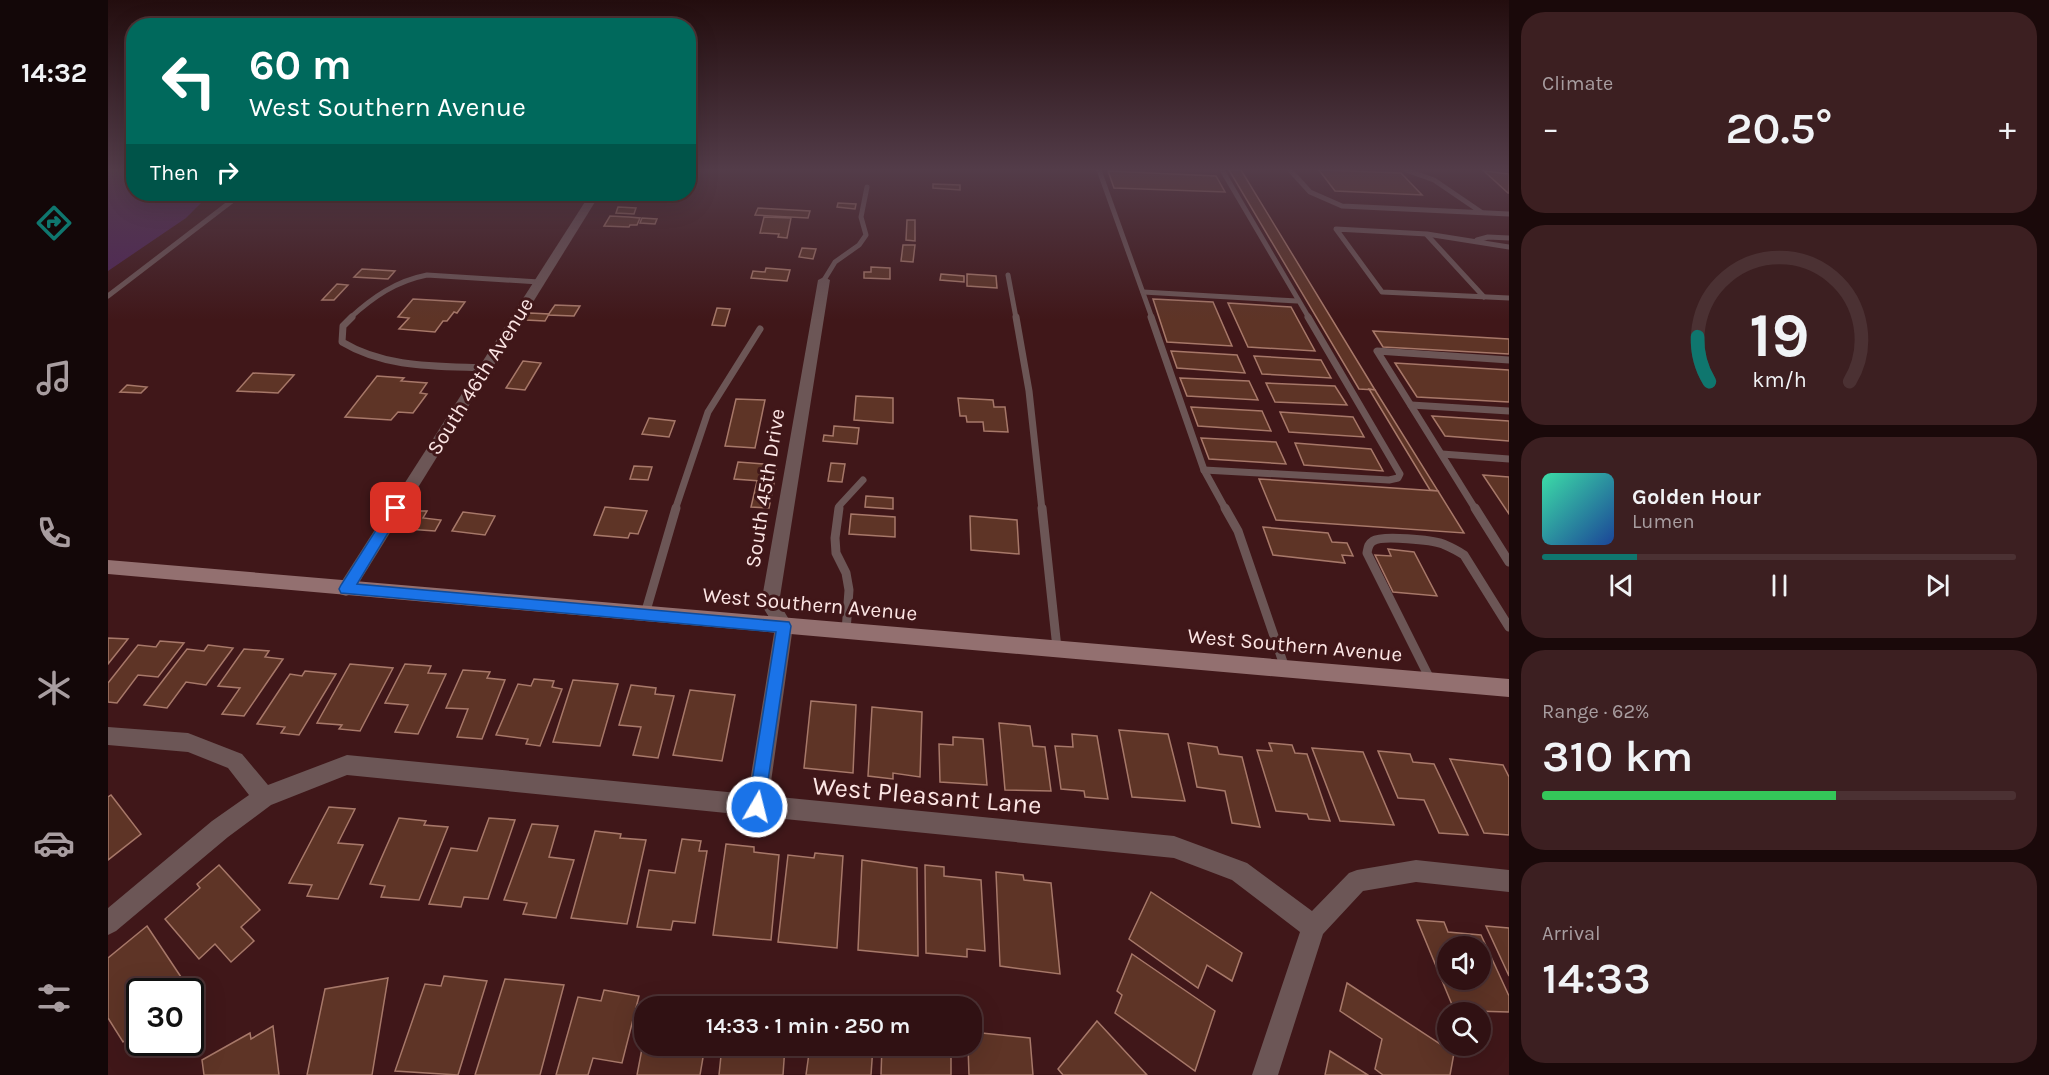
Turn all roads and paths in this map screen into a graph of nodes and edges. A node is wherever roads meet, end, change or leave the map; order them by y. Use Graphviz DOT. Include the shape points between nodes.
graph roads {
  1 [pos="207,220"];
  2 [pos="578,220"];
  3 [pos="862,220"];
  4 [pos="1117,220"];
  5 [pos="1251,220"];
  6 [pos="1427,234"];
  7 [pos="1509,238"];
  8 [pos="1473,241"];
  9 [pos="1509,247"];
  10 [pos="1008,275"];
  11 [pos="824,280"];
  12 [pos="539,282"];
  13 [pos="1143,292"];
  14 [pos="108,296"];
  15 [pos="1484,297"];
  16 [pos="1509,298"];
  17 [pos="1297,301"];
  18 [pos="760,329"];
  19 [pos="1509,360"];
  20 [pos="485,368"];
  21 [pos="1411,405"];
  22 [pos="1509,411"];
  23 [pos="1442,454"];
  24 [pos="1509,459"];
  25 [pos="1204,470"];
  26 [pos="863,480"];
  27 [pos="1509,562"];
  28 [pos="108,567"];
  29 [pos="346,589"];
  30 [pos="645,614"];
  31 [pos="784,626"];
  32 [pos="1509,627"];
  33 [pos="846,631"];
  34 [pos="1058,648"];
  35 [pos="1285,668"];
  36 [pos="1431,681"];
  37 [pos="1507,691"];
  38 [pos="108,736"];
  39 [pos="264,797"];
  40 [pos="757,807"];
  41 [pos="1509,881"];
  42 [pos="108,923"];
  43 [pos="1313,927"];
  44 [pos="1265,1075"];
  1 -- 14 [label="lane"];
  2 -- 12 [label="street, South 46th Avenue"];
  3 -- 11 [label="lane" via="866,235 835,262"];
  4 -- 13 [label="lane"];
  5 -- 17 [label="lane"];
  6 -- 8 [label="lane"];
  6 -- 15 [label="lane"];
  6 -- 15 [label="lane" via="1336,229 1382,292"];
  7 -- 8 [label="lane"];
  8 -- 9 [label="lane"];
  10 -- 34 [label="lane" via="1029,391"];
  11 -- 31 [label="street, South 45th Drive" via="770,604"];
  12 -- 20 [label="street, South 46th Avenue"];
  12 -- 20 [label="lane" via="412,277 363,305 343,326 342,342 356,353 386,361"];
  13 -- 17 [label="lane"];
  13 -- 25 [label="lane"];
  15 -- 16 [label="lane"];
  17 -- 25 [label="lane" via="1400,474 1398,478"];
  18 -- 30 [label="lane" via="708,412"];
  19 -- 21 [label="lane" via="1377,351"];
  20 -- 29 [label="street, South 46th Avenue"];
  21 -- 22 [label="lane"];
  21 -- 23 [label="lane"];
  23 -- 24 [label="lane"];
  23 -- 27 [label="lane"];
  25 -- 35 [label="lane" via="1238,531"];
  26 -- 33 [label="lane" via="839,506 835,538 849,590"];
  28 -- 29 [label="main road, West Southern Avenue"];
  29 -- 30 [label="main road, West Southern Avenue"];
  30 -- 31 [label="main road, West Southern Avenue"];
  31 -- 33 [label="main road, West Southern Avenue"];
  31 -- 40 [label="street"];
  32 -- 36 [label="lane" via="1464,555 1441,543 1374,540 1367,553"];
  33 -- 34 [label="main road, West Southern Avenue"];
  34 -- 35 [label="main road, West Southern Avenue"];
  35 -- 36 [label="main road, West Southern Avenue"];
  36 -- 37 [label="main road, West Southern Avenue"];
  38 -- 39 [label="street" via="188,743 235,761"];
  39 -- 40 [label="street, West Pleasant Lane" via="347,765"];
  39 -- 42 [label="street"];
  40 -- 43 [label="street, West Pleasant Lane" via="1173,847 1239,871"];
  41 -- 43 [label="street" via="1416,871 1356,881"];
  43 -- 44 [label="street"];
}
